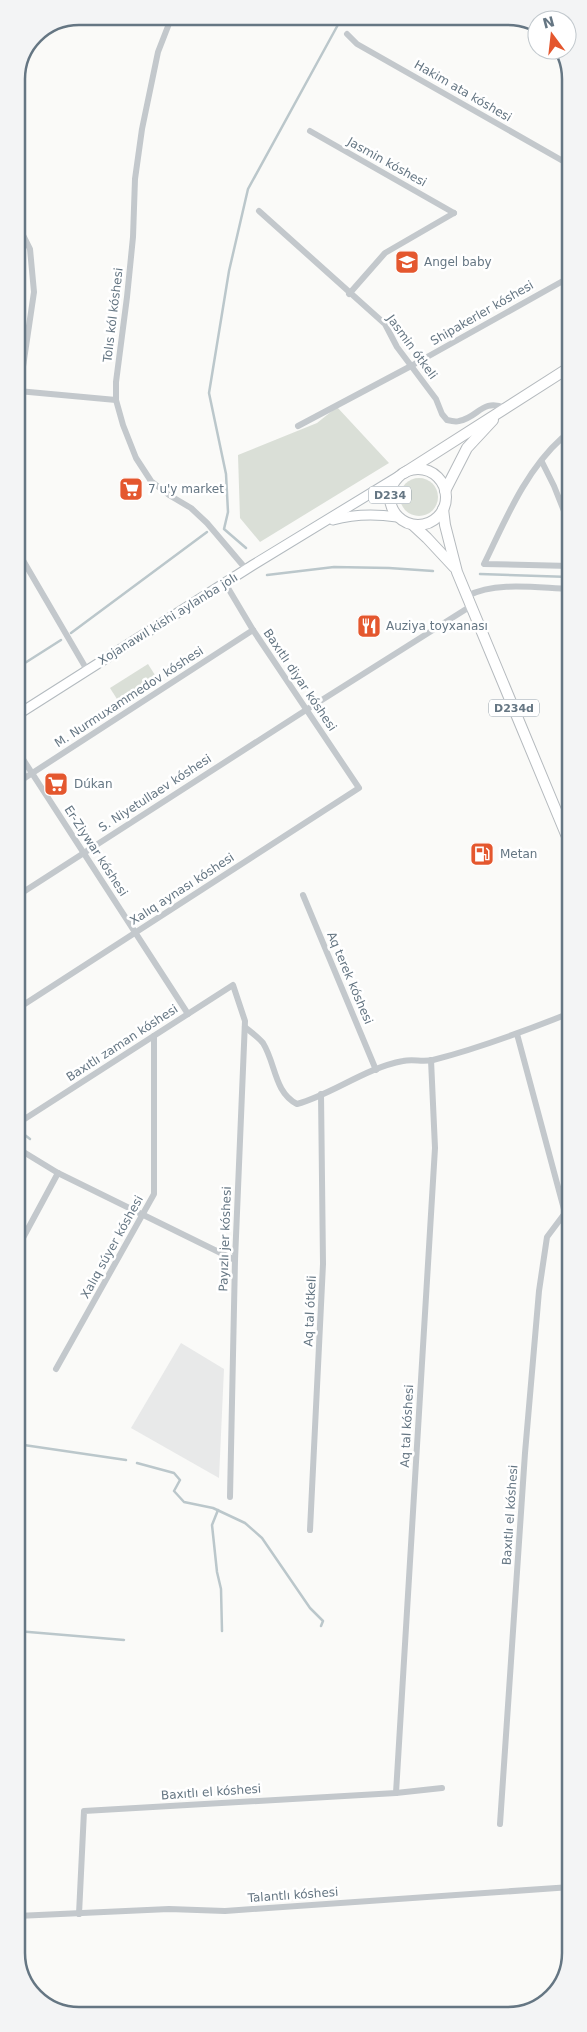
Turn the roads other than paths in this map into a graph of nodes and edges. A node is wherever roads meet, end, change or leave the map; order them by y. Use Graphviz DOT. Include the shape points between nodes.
graph roads {
  1 [pos="168,25"];
  2 [pos="347,34"];
  3 [pos="310,131"];
  4 [pos="562,160"];
  5 [pos="259,210"];
  6 [pos="25,239"];
  7 [pos="562,281"];
  8 [pos="349,294"];
  9 [pos="25,348"];
  10 [pos="411,366"];
  11 [pos="562,372"];
  12 [pos="25,392"];
  13 [pos="116,400"];
  14 [pos="504,408"];
  15 [pos="298,426"];
  16 [pos="562,438"];
  17 [pos="542,462"];
  18 [pos="401,474"];
  19 [pos="445,491"];
  20 [pos="562,506"];
  21 [pos="443,509"];
  22 [pos="397,517"];
  23 [pos="321,524"];
  24 [pos="414,525"];
  25 [pos="25,564"];
  26 [pos="562,566"];
  27 [pos="246,569"];
  28 [pos="457,572"];
  29 [pos="225,583"];
  30 [pos="562,589"];
  31 [pos="469,601"];
  32 [pos="253,630"];
  33 [pos="87,670"];
  34 [pos="25,710"];
  35 [pos="306,710"];
  36 [pos="25,762"];
  37 [pos="32,773"];
  38 [pos="25,778"];
  39 [pos="359,788"];
  40 [pos="562,825"];
  41 [pos="83,852"];
  42 [pos="25,891"];
  43 [pos="303,895"];
  44 [pos="136,933"];
  45 [pos="233,985"];
  46 [pos="25,1004"];
  47 [pos="188,1014"];
  48 [pos="562,1016"];
  49 [pos="245,1027"];
  50 [pos="517,1034"];
  51 [pos="154,1036"];
  52 [pos="431,1060"];
  53 [pos="376,1070"];
  54 [pos="321,1094"];
  55 [pos="25,1119"];
  56 [pos="25,1153"];
  57 [pos="58,1173"];
  58 [pos="562,1191"];
  59 [pos="143,1214"];
  60 [pos="562,1219"];
  61 [pos="25,1234"];
  62 [pos="235,1260"];
  63 [pos="56,1369"];
  64 [pos="230,1497"];
  65 [pos="310,1530"];
  66 [pos="442,1788"];
  67 [pos="396,1793"];
  68 [pos="500,1824"];
  69 [pos="562,1888"];
  70 [pos="79,1914"];
  71 [pos="25,1916"];
  1 -- 13 [label="street, Tolıs kól kóshesi" via="158,52 135,179 133,237"];
  2 -- 4 [label="street, Hakim ata kóshesi" via="358,44"];
  3 -- 8 [label="street, Jasmin kóshesi" via="454,213 385,253"];
  5 -- 8 [label="street, Jasmin ótkeli"];
  6 -- 9 [label="street" via="30,249 34,292"];
  7 -- 10 [label="street, Shipakerler kóshesi"];
  8 -- 10 [label="street, Jasmin ótkeli" via="385,324 396,347"];
  10 -- 14 [label="street, Jasmin ótkeli" via="447,420 460,421 488,405"];
  10 -- 15 [label="street, Shipakerler kóshesi"];
  11 -- 14 [label="main road, Xojanawıl kishi aylanba jolı / D234"];
  12 -- 13 [label="street"];
  13 -- 27 [label="street, Tolıs kól kóshesi" via="136,458 150,481 191,508"];
  14 -- 18 [label="main road, Xojanawıl kishi aylanba jolı / D234"];
  14 -- 19 [label="main road, Xojanawıl kishi aylanba jolı / D234" via="467,448"];
  16 -- 17 [label="street"];
  17 -- 20 [label="street"];
  17 -- 26 [label="street" via="519,493 484,564"];
  18 -- 19 [label="main road, D234" via="412,470 429,472 442,483"];
  18 -- 22 [label="main road, D234" via="390,491 392,509"];
  18 -- 23 [label="main road, Xojanawıl kishi aylanba jolı / D234"];
  19 -- 21 [label="main road"];
  21 -- 24 [label="main road" via="431,522"];
  21 -- 28 [label="main road, D234d"];
  22 -- 23 [label="main road, Xojanawıl kishi aylanba jolı / D234" via="357,516"];
  22 -- 24 [label="main road, D234"];
  23 -- 27 [label="main road, Xojanawıl kishi aylanba jolı / D234"];
  24 -- 28 [label="main road, D234d"];
  25 -- 33 [label="street"];
  27 -- 29 [label="main road, Xojanawıl kishi aylanba jolı / D234"];
  28 -- 31 [label="main road, D234d"];
  29 -- 32 [label="street, Baxıtlı diyar kóshesi"];
  29 -- 33 [label="main road, Xojanawıl kishi aylanba jolı / D234"];
  30 -- 31 [label="street, S. Niyetullaev kóshesi" via="504,587 475,592"];
  31 -- 35 [label="street, S. Niyetullaev kóshesi"];
  31 -- 40 [label="main road, D234d"];
  32 -- 35 [label="street, Baxıtlı diyar kóshesi"];
  32 -- 37 [label="street, M. Nurmuxammedov kóshesi"];
  33 -- 34 [label="main road, Xojanawıl kishi aylanba jolı / D234"];
  35 -- 39 [label="street, Baxıtlı diyar kóshesi"];
  35 -- 41 [label="street, S. Niyetullaev kóshesi"];
  36 -- 37 [label="street, Er-Ziywar kóshesi"];
  37 -- 38 [label="street, M. Nurmuxammedov kóshesi"];
  37 -- 41 [label="street, Er-Ziywar kóshesi"];
  39 -- 44 [label="street, Xalıq aynası kóshesi"];
  41 -- 42 [label="street, S. Niyetullaev kóshesi"];
  41 -- 44 [label="street, Er-Ziywar kóshesi"];
  43 -- 53 [label="street, Aq terek kóshesi"];
  44 -- 46 [label="street, Xalıq aynası kóshesi"];
  44 -- 47 [label="street, Er-Ziywar kóshesi"];
  45 -- 47 [label="street, Baxıtlı zaman kóshesi"];
  45 -- 49 [label="street, Payızlı jer kóshesi"];
  47 -- 51 [label="street, Baxıtlı zaman kóshesi"];
  48 -- 50 [label="street"];
  49 -- 54 [label="street" via="262,1042 288,1100 297,1104"];
  49 -- 62 [label="street, Payızlı jer kóshesi"];
  50 -- 52 [label="street"];
  50 -- 58 [label="street"];
  51 -- 55 [label="street, Baxıtlı zaman kóshesi"];
  51 -- 59 [label="street, Xalıq súyer kóshesi" via="154,1194"];
  52 -- 53 [label="street" via="403,1060"];
  52 -- 67 [label="street, Aq tal kóshesi" via="435,1148"];
  53 -- 54 [label="street"];
  54 -- 65 [label="street, Aq tal ótkeli" via="324,1264"];
  56 -- 57 [label="street"];
  57 -- 59 [label="street"];
  57 -- 61 [label="street"];
  59 -- 62 [label="street"];
  59 -- 63 [label="street, Xalıq súyer kóshesi"];
  60 -- 68 [label="street, Baxıtlı el kóshesi" via="547,1237 539,1290"];
  62 -- 64 [label="street, Payızlı jer kóshesi"];
  66 -- 67 [label="street, Baxıtlı el kóshesi"];
  67 -- 70 [label="street, Baxıtlı el kóshesi" via="84,1811"];
  69 -- 70 [label="street, Talantlı kóshesi" via="225,1911 169,1909"];
  70 -- 71 [label="street, Talantlı kóshesi"];
}
